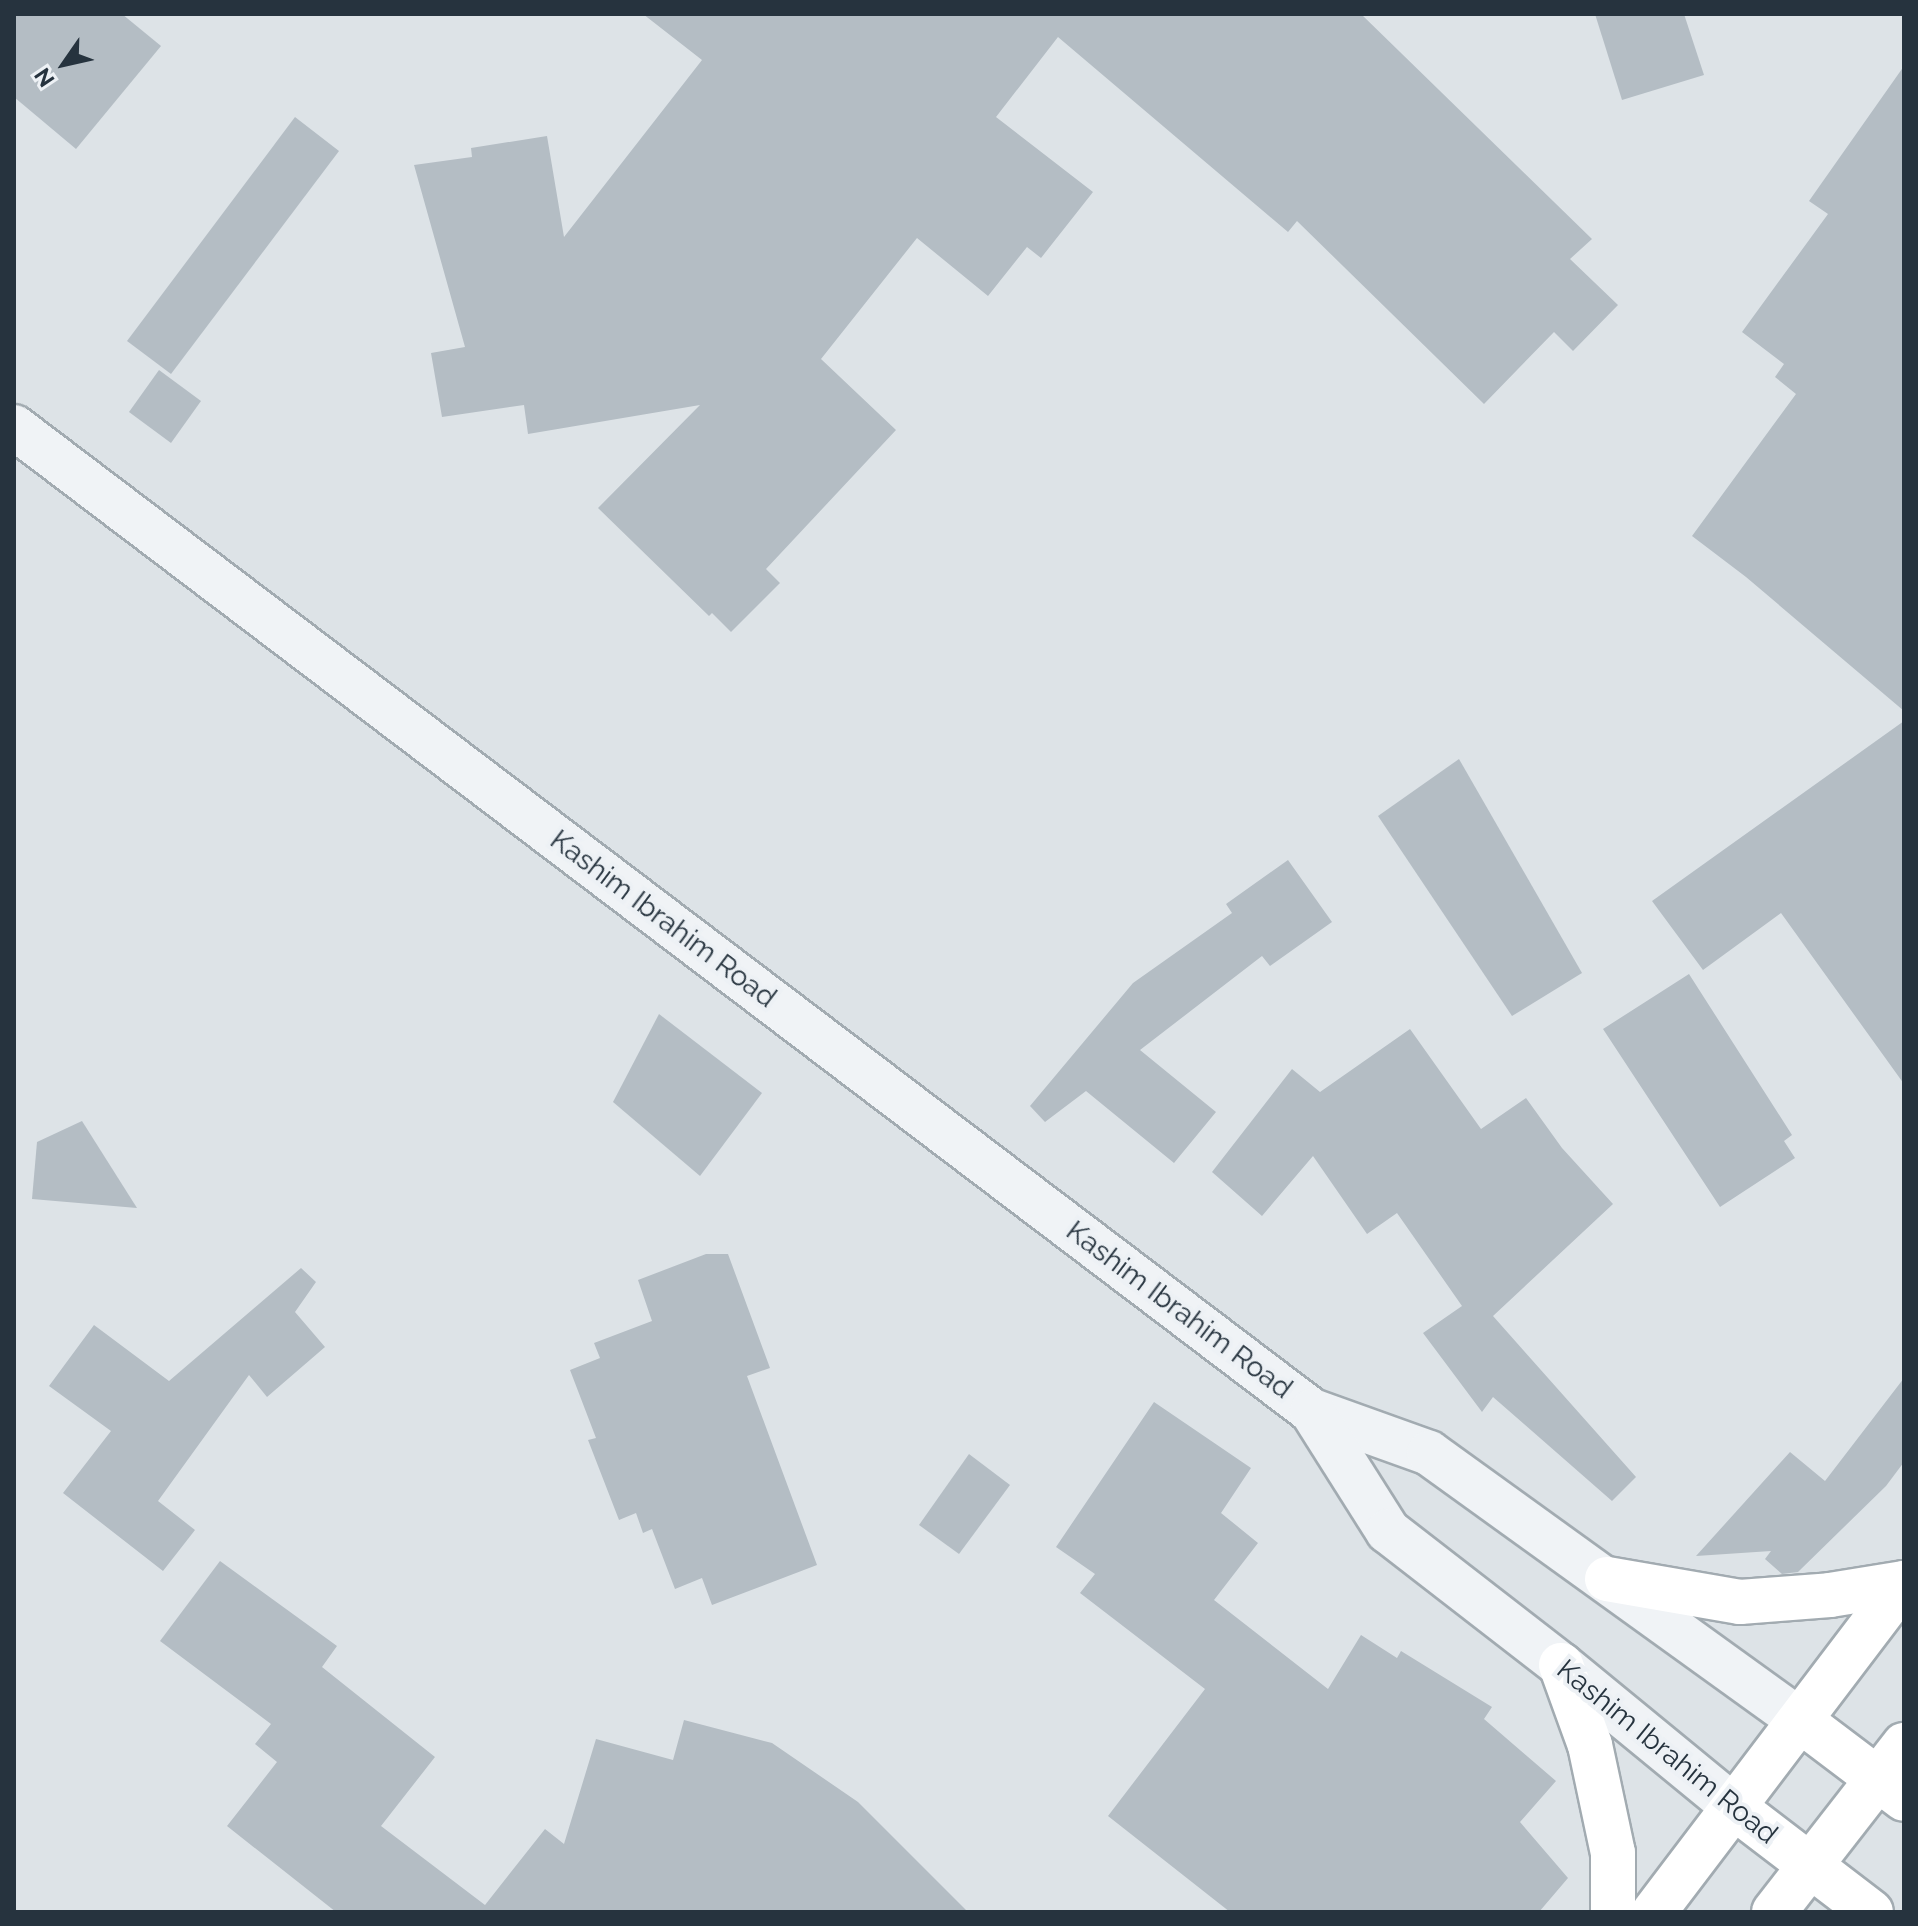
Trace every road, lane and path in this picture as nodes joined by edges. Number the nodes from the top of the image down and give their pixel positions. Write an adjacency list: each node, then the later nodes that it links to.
1 (14, 427): 2 (street, Kashim Ibrahim Road)
2 (1312, 1411): 3 (street, Kashim Ibrahim Road); 5 (street, Kashim Ibrahim Road)
3 (1607, 1579): 4 (street); 6 (street, Kashim Ibrahim Road)
4 (1904, 1583): 6 (street)
5 (1561, 1665): 9 (street, Kashim Ibrahim Road); 11 (street)
6 (1801, 1721): 8 (street, Kashim Ibrahim Road); 9 (street)
7 (1904, 1745): 8 (street)
8 (1891, 1789): 10 (street)
9 (1735, 1808): 10 (street, Kashim Ibrahim Road); 12 (street)
10 (1808, 1866): 13 (street); 14 (street, Kashim Ibrahim Road)
11 (1613, 1912)
12 (1654, 1912)
13 (1774, 1912)
14 (1871, 1912)

